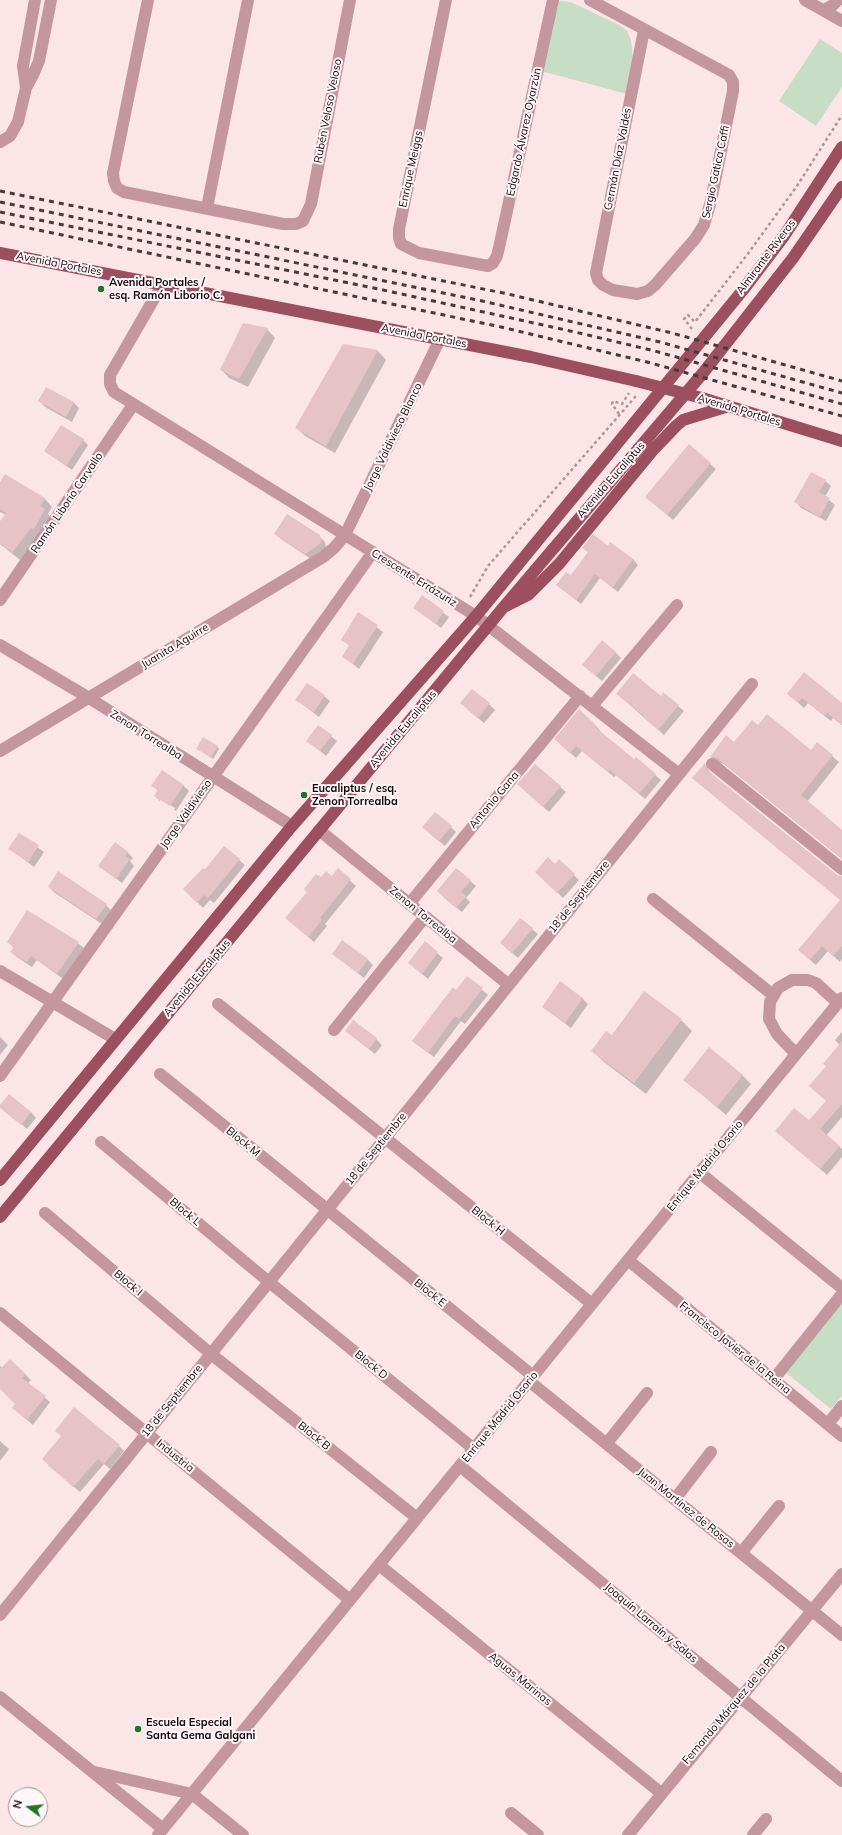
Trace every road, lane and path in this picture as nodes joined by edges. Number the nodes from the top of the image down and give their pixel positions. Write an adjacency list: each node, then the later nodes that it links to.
1 (36, 0): 14 (street)
2 (51, 0): 14 (street)
3 (148, 0): 19 (street)
4 (248, 0): 19 (street)
5 (350, 0): 19 (street, Rubén Veloso Veloso)
6 (446, 0): 21 (street, Enrique Meiggs)
7 (553, 0): 21 (street, Edgardo Álvarez Oyarzún)
8 (591, 0): 13 (street)
9 (805, 0): 11 (street)
10 (838, 0): 11 (street)
11 (824, 10): 12 (street)
12 (842, 21)
13 (644, 30): 23 (street, Germán Díaz Valdés); 23 (street, Sergio Gatica Caffi)
14 (26, 88): 16 (street)
15 (842, 115): 24 (path)
16 (0, 142)
17 (842, 147): 26 (main road, Almirante Riveros)
18 (842, 187): 27 (main road, Almirante Riveros)
19 (206, 208)
20 (0, 253): 22 (main road, Avenida Portales)
21 (493, 263)
22 (162, 284): 25 (main road, Avenida Portales); 30 (street, Crescente Errázuriz)
23 (603, 286)
24 (690, 333)
25 (440, 339): 28 (main road, Avenida Portales); 34 (street, Jorge Valdivieso Blanco)
26 (683, 362): 40 (main road, Avenida Eucaliptus)
27 (703, 373): 39 (main road, Avenida Eucaliptus)
28 (636, 381): 31 (main road, Avenida Portales, bridge); 32 (path)
29 (630, 403): 32 (path)
30 (133, 405): 34 (street, Crescente Errázuriz); 36 (street, Ramón Liborio Carvallo)
31 (729, 406): 33 (main road, Avenida Portales); 39 (main road)
32 (620, 414): 38 (path)
33 (842, 441)
34 (345, 535): 35 (street, Crescente Errázuriz); 45 (street, Juanita Aguirre)
35 (372, 552): 38 (street, Crescente Errázuriz); 50 (street, Jorge Valdivieso)
36 (0, 600)
37 (677, 605): 46 (street)
38 (463, 608): 40 (street, Crescente Errázuriz)
39 (502, 608): 41 (main road, Avenida Eucaliptus)
40 (476, 616): 41 (street, Crescente Errázuriz); 51 (main road, Avenida Eucaliptus)
41 (489, 625): 44 (street, Crescente Errázuriz); 52 (main road, Avenida Eucaliptus)
42 (0, 645): 45 (street, Zenon Torrealba)
43 (752, 684): 49 (street, 18 de Septiembre)
44 (580, 696): 46 (street, Crescente Errázuriz); 55 (street, Antonio Gana)
45 (89, 698): 47 (street, Juanita Aguirre); 50 (street, Zenon Torrealba)
46 (592, 706): 49 (street, Crescente Errázuriz)
47 (0, 751)
48 (712, 764): 53 (street)
49 (679, 774): 58 (street, 18 de Septiembre)
50 (213, 776): 51 (street, Zenon Torrealba); 61 (street, Jorge Valdivieso)
51 (292, 826): 64 (main road, Avenida Eucaliptus)
52 (319, 830): 55 (street, Zenon Torrealba); 74 (main road, Avenida Eucaliptus)
53 (842, 869)
54 (653, 899): 59 (street)
55 (409, 904): 56 (street, Zenon Torrealba)
56 (425, 917): 58 (street, Zenon Torrealba); 63 (street)
57 (0, 971): 61 (street)
58 (509, 985): 68 (street, 18 de Septiembre)
59 (773, 995): 60 (street); 65 (street)
60 (840, 1001): 65 (street, Enrique Madrid Osorio)
61 (52, 1003): 64 (street); 67 (street, Jorge Valdivieso)
62 (218, 1004): 68 (street, Block H)
63 (334, 1030)
64 (115, 1039): 71 (main road, Avenida Eucaliptus)
65 (796, 1054): 70 (street, Enrique Madrid Osorio)
66 (160, 1074): 72 (street, Block M)
67 (0, 1076)
68 (385, 1138): 72 (street, 18 de Septiembre); 79 (street, Block H)
69 (101, 1142): 76 (street, Block L)
70 (700, 1173): 75 (street, Enrique Madrid Osorio); 77 (street)
71 (0, 1180)
72 (327, 1210): 76 (street, 18 de Septiembre); 82 (street, Block E)
73 (45, 1213): 81 (street, Block I)
74 (0, 1217)
75 (628, 1260): 79 (street, Enrique Madrid Osorio); 83 (street, Francisco Javier de la Reina)
76 (269, 1282): 81 (street, 18 de Septiembre); 90 (street, Block D)
77 (842, 1288)
78 (842, 1294): 83 (street)
79 (592, 1304): 82 (street, Enrique Madrid Osorio)
80 (0, 1313): 87 (street, Industria)
81 (211, 1354): 87 (street, 18 de Septiembre); 95 (street, Block B)
82 (531, 1378): 89 (street, Juan Martínez de Rosas); 90 (street, Enrique Madrid Osorio)
83 (773, 1380): 86 (street, Francisco Javier de la Reina)
84 (647, 1393): 89 (street)
85 (842, 1406): 86 (street)
86 (828, 1424): 88 (street, Francisco Javier de la Reina)
87 (147, 1433): 99 (street, Industria); 101 (street, 18 de Septiembre)
88 (842, 1436)
89 (607, 1444): 93 (street, Juan Martínez de Rosas)
90 (474, 1449): 92 (street, Enrique Madrid Osorio)
91 (712, 1452): 93 (street)
92 (460, 1466): 95 (street, Enrique Madrid Osorio); 104 (street, Joaquín Larraín y Salas)
93 (675, 1499): 96 (street, Juan Martínez de Rosas)
94 (779, 1506): 96 (street)
95 (417, 1518): 97 (street, Enrique Madrid Osorio)
96 (741, 1552): 100 (street, Juan Martínez de Rosas)
97 (379, 1565): 99 (street, Enrique Madrid Osorio); 107 (street, Aguas Marinas)
98 (842, 1574): 100 (street, Fernando Márquez de la Plata)
99 (350, 1600): 108 (street, Enrique Madrid Osorio)
100 (812, 1610): 102 (street, Juan Martínez de Rosas); 104 (street, Fernando Márquez de la Plata)
101 (0, 1615)
102 (842, 1636)
103 (0, 1697): 105 (street)
104 (740, 1697): 106 (street, Joaquín Larraín y Salas); 107 (street, Fernando Márquez de la Plata)
105 (92, 1772): 108 (street); 111 (street)
106 (842, 1781)
107 (661, 1793): 114 (street, Fernando Márquez de la Plata)
108 (192, 1794): 111 (street, Enrique Madrid Osorio); 112 (street)
109 (511, 1813): 113 (street)
110 (766, 1818): 115 (street)
111 (161, 1832)
112 (243, 1835)
113 (538, 1835)
114 (628, 1835)
115 (753, 1835)

